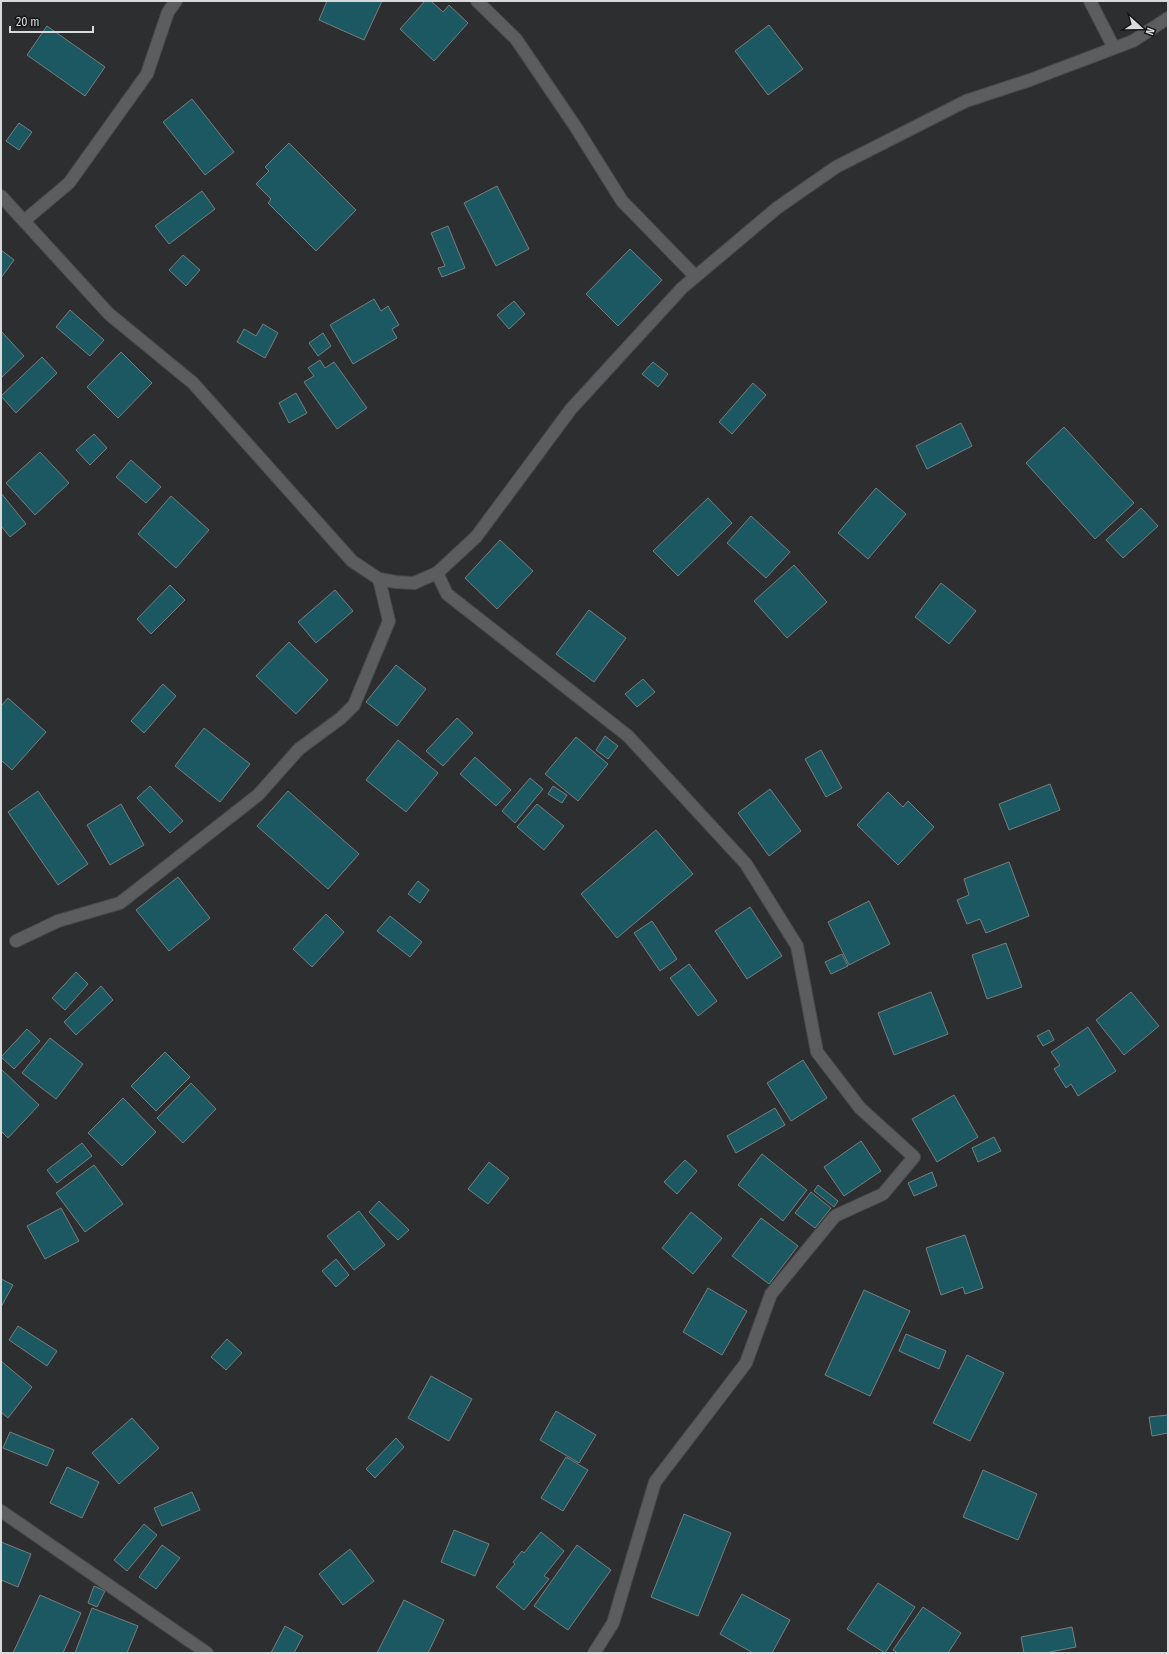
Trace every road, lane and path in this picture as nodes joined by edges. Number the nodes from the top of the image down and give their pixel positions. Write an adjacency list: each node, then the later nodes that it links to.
1 (176, 1): 7 (street)
2 (478, 1): 8 (street)
3 (1090, 1): 5 (street)
4 (1168, 18): 5 (street)
5 (1114, 48): 8 (street)
6 (1, 196): 7 (street)
7 (25, 220): 10 (street)
8 (695, 276): 9 (street)
9 (437, 573): 10 (street); 14 (street)
10 (379, 579): 11 (street)
11 (16, 941)
12 (1, 1511): 13 (street)
13 (207, 1653)
14 (594, 1653)

